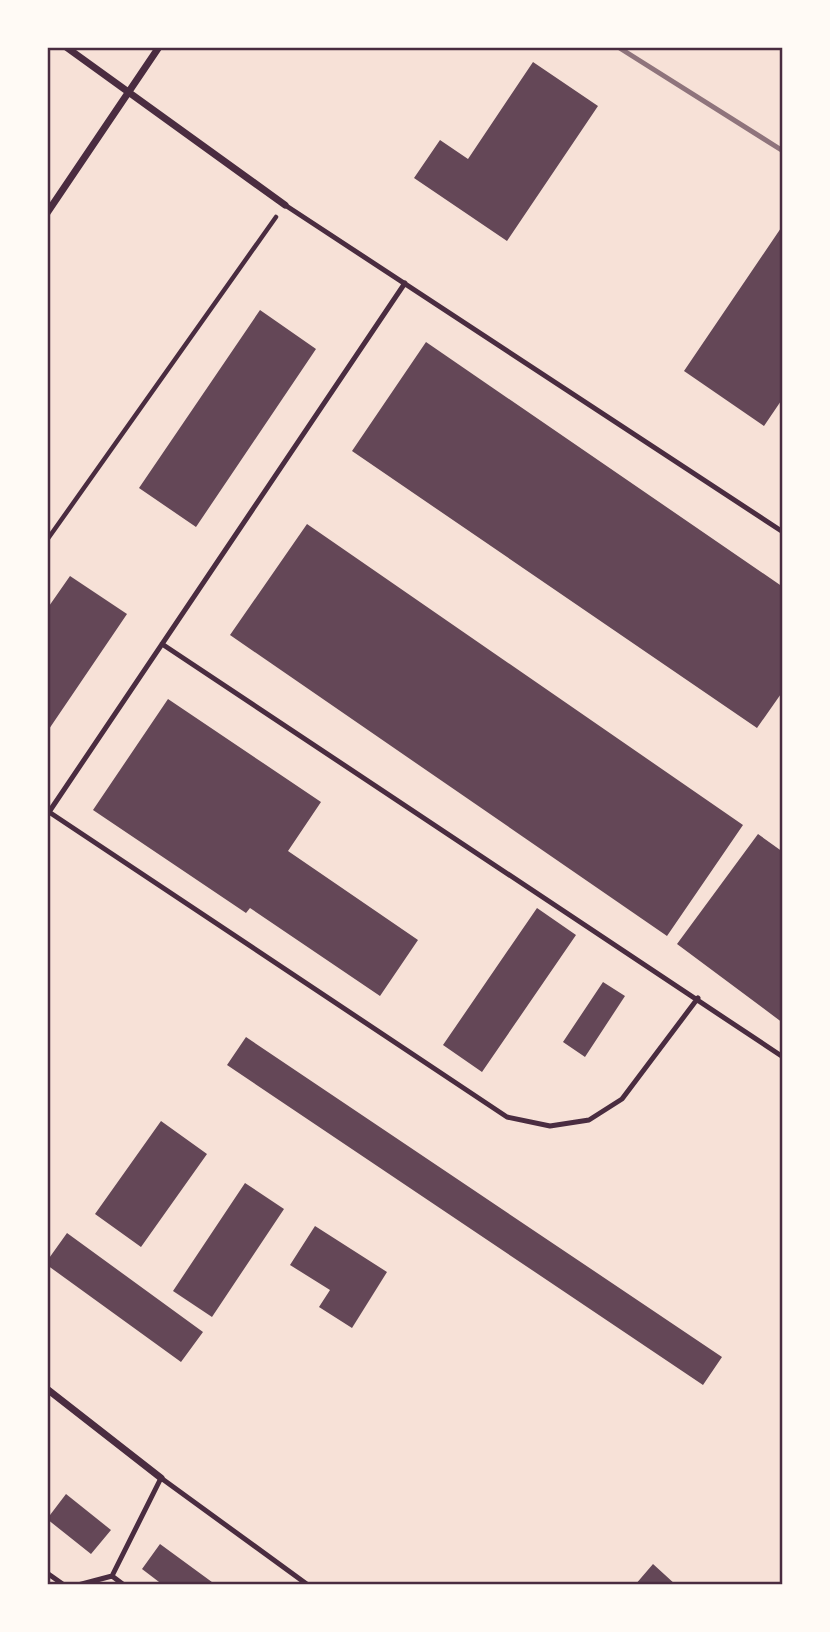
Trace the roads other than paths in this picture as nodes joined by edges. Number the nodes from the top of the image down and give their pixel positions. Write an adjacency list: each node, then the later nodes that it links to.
1 (66, 47): 3 (street)
2 (159, 47): 3 (street)
3 (130, 93): 4 (street); 5 (street)
4 (285, 205): 6 (lane)
5 (47, 213)
6 (405, 284): 7 (lane); 8 (lane)
7 (783, 532)
8 (162, 644): 9 (lane); 9 (lane)
9 (698, 998): 10 (lane)
10 (783, 1057)
11 (47, 1389): 12 (street)
12 (161, 1478): 14 (lane); 18 (lane)
13 (47, 1573): 15 (lane)
14 (112, 1576): 16 (lane); 17 (lane)
15 (64, 1585)
16 (78, 1585)
17 (124, 1585)
18 (308, 1585)

